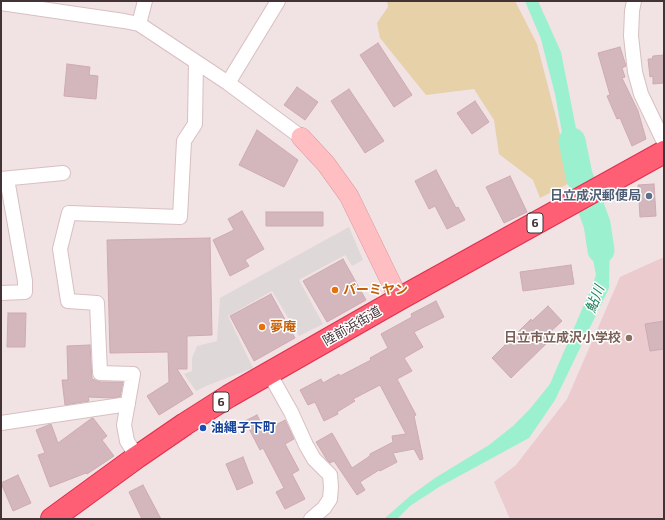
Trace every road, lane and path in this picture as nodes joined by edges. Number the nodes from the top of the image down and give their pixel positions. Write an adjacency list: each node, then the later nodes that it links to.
1 (145, 1): 5 (street)
2 (278, 1): 7 (street)
3 (634, 1): 9 (street)
4 (1, 3): 5 (street)
5 (139, 24): 6 (street)
6 (196, 62): 7 (street); 16 (street)
7 (228, 83): 8 (street)
8 (301, 137): 14 (street)
9 (664, 142)
10 (664, 152): 14 (highway, 陸前浜街道 / 6)
11 (63, 173): 12 (street)
12 (4, 179): 13 (street)
13 (1, 293)
14 (399, 300): 15 (highway, 陸前浜街道 / 6)
15 (269, 373): 18 (highway, 陸前浜街道 / 6); 20 (street)
16 (128, 404): 17 (street); 18 (street)
17 (1, 423)
18 (137, 457): 19 (highway, 陸前浜街道 / 6)
19 (52, 519)
20 (311, 519)

